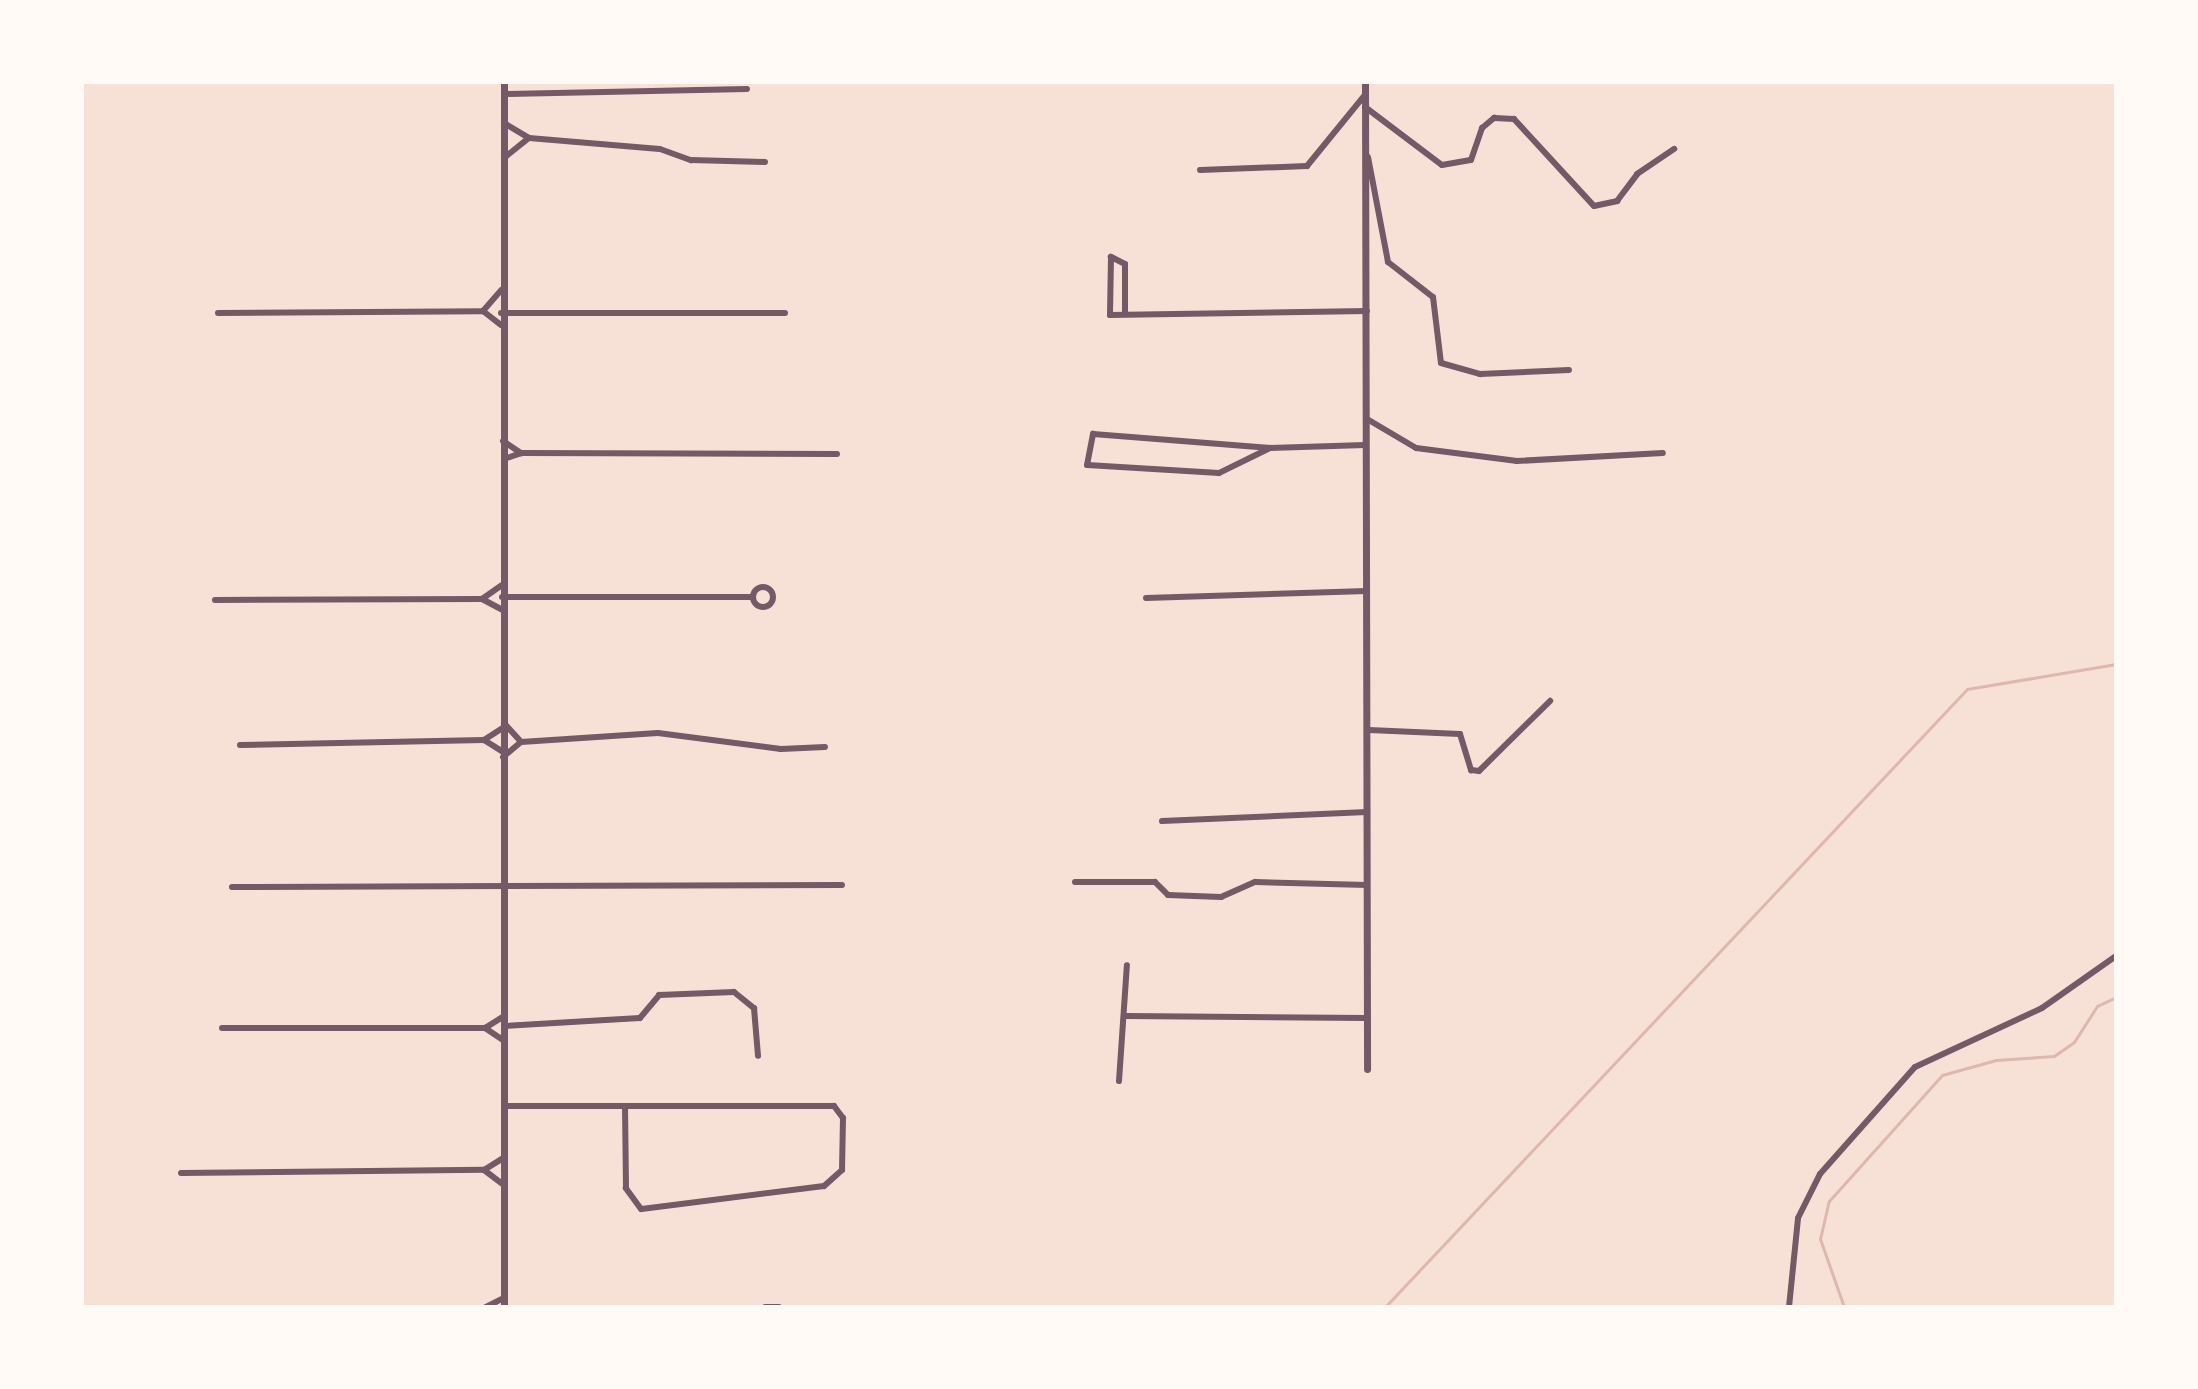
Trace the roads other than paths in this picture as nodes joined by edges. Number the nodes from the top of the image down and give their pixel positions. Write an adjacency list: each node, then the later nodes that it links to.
1 (504, 82): 4 (street)
2 (1365, 82): 5 (street)
3 (747, 89): 4 (street)
4 (504, 94): 7 (street)
5 (1365, 95): 6 (street); 13 (street)
6 (1365, 107): 9 (street); 10 (street)
7 (504, 123): 8 (street); 11 (street)
8 (529, 138): 11 (street); 12 (street)
9 (1674, 149)
10 (1368, 157): 18 (street); 24 (street)
11 (504, 159): 14 (street)
12 (765, 162)
13 (1200, 170)
14 (501, 290): 17 (street); 20 (street)
15 (1125, 299): 16 (street); 16 (street); 22 (street)
16 (1107, 300): 22 (street)
17 (483, 311): 19 (street); 23 (street)
18 (1367, 311): 22 (street); 25 (street)
19 (218, 313)
20 (501, 313): 21 (street); 23 (street)
21 (785, 313)
22 (1125, 314)
23 (501, 325): 26 (street)
24 (1569, 370)
25 (1367, 419): 27 (street); 30 (street)
26 (503, 441): 29 (street); 32 (street)
27 (1365, 445): 28 (street); 34 (street)
28 (1270, 448): 28 (street)
29 (521, 453): 31 (street); 32 (street)
30 (1663, 453)
31 (837, 454)
32 (504, 459): 33 (street)
33 (502, 585): 35 (street); 38 (street)
34 (1367, 591): 37 (street); 43 (street)
35 (502, 597): 36 (street); 40 (street)
36 (753, 597)
37 (1146, 598)
38 (482, 599): 39 (street); 40 (street)
39 (215, 600)
40 (503, 610): 42 (street)
41 (1550, 701): 43 (street)
42 (504, 725): 44 (street); 45 (street); 48 (street)
43 (1369, 730): 49 (street)
44 (484, 740): 46 (street); 48 (street)
45 (521, 742): 47 (street); 48 (street)
46 (240, 745)
47 (825, 747)
48 (503, 755): 52 (street)
49 (1367, 812): 50 (street); 54 (street)
50 (1162, 821)
51 (1075, 882): 54 (street)
52 (504, 884): 53 (street); 55 (street); 58 (street)
53 (842, 885)
54 (1367, 885): 60 (street)
55 (232, 887)
56 (2116, 956): 78 (street)
57 (1127, 965): 59 (street)
58 (504, 1016): 61 (street); 63 (street)
59 (1126, 1016): 60 (street); 67 (street)
60 (1366, 1018): 66 (street)
61 (504, 1026): 64 (street); 65 (street)
62 (222, 1028): 63 (street)
63 (485, 1028): 64 (street)
64 (504, 1041): 68 (street)
65 (758, 1056)
66 (1367, 1069)
67 (1119, 1081)
68 (504, 1106): 69 (street); 70 (street)
69 (625, 1106): 69 (street)
70 (503, 1158): 71 (street); 73 (street)
71 (484, 1170): 72 (street); 73 (street)
72 (181, 1173)
73 (504, 1185): 74 (street)
74 (505, 1304): 75 (street)
75 (488, 1307)
76 (765, 1307): 77 (street)
77 (779, 1307)
78 (1789, 1307)

